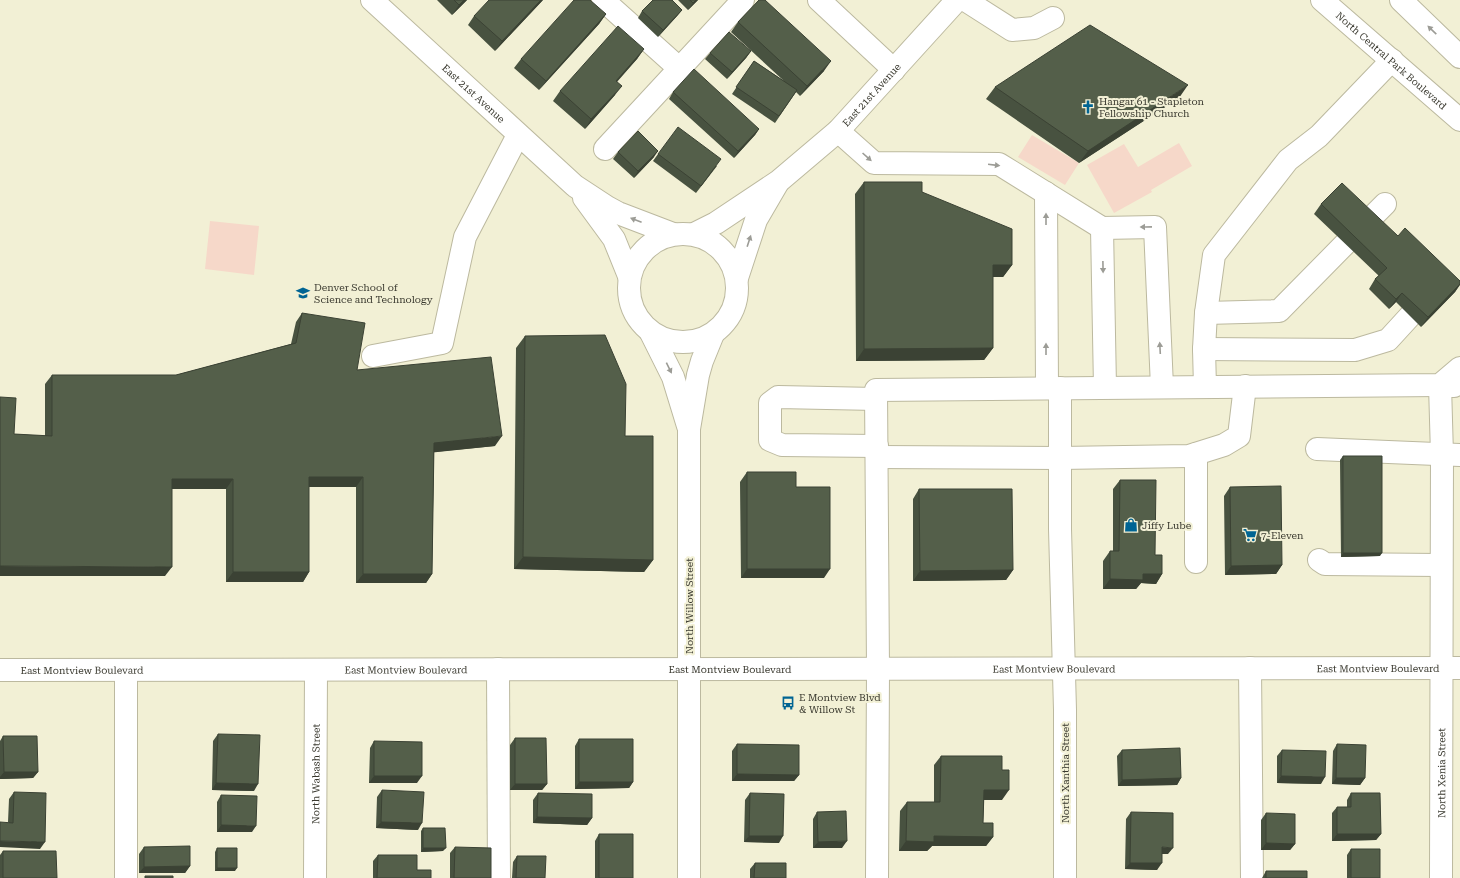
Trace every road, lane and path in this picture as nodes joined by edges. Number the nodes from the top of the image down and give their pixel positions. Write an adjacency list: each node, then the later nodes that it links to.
1 (372, 0): 16 (street, East 21st Avenue)
2 (603, 0): 12 (street)
3 (743, 0): 12 (street)
4 (819, 0): 13 (street)
5 (957, 0): 13 (street, East 21st Avenue)
6 (965, 0): 9 (street)
7 (1322, 0): 11 (street, North Central Park Boulevard)
8 (1401, 0): 10 (street, one-way to 8)
9 (1053, 18)
10 (1460, 57)
11 (1392, 60): 14 (street, North Central Park Boulevard); 29 (street)
12 (680, 69): 17 (street)
13 (894, 70): 15 (street, East 21st Avenue)
14 (1460, 120)
15 (838, 131): 18 (street, East 21st Avenue); 20 (street, one-way to 20)
16 (518, 135): 19 (street, East 21st Avenue); 34 (street)
17 (605, 149)
18 (779, 181): 25 (street, East 21st Avenue); 28 (street, East 21st Avenue, one-way to 18)
19 (575, 186): 24 (street, East 21st Avenue, one-way to 19); 27 (street, East 21st Avenue)
20 (1046, 193): 23 (street); 40 (street, North Xanthia Street, one-way to 20)
21 (1385, 204): 22 (street)
22 (1367, 222)
23 (1102, 228): 38 (street, one-way to 23); 41 (street, one-way to 41)
24 (673, 234): 25 (street); 27 (street)
25 (694, 234): 28 (street)
26 (1345, 244): 29 (street)
27 (628, 276): 31 (street)
28 (737, 278): 32 (street)
29 (1206, 313): 33 (street)
30 (1410, 316): 33 (street)
31 (651, 333): 32 (street); 43 (street, North Willow Street, one-way to 43)
32 (713, 334): 43 (street, North Willow Street)
33 (1204, 349): 39 (street)
34 (373, 356)
35 (1460, 368): 37 (street)
36 (1245, 386): 37 (street); 39 (street); 46 (street)
37 (1450, 386): 47 (street, North Xenia Street)
38 (1162, 387): 39 (street); 41 (street)
39 (1205, 387)
40 (1053, 388): 41 (street); 42 (street); 48 (street, North Xanthia Street)
41 (1105, 388)
42 (876, 399): 45 (street); 45 (street)
43 (689, 429): 57 (street, North Willow Street)
44 (1317, 449): 47 (street)
45 (877, 451): 48 (street); 52 (street)
46 (1196, 454): 48 (street); 50 (street)
47 (1451, 455): 51 (street, North Xenia Street)
48 (1060, 458): 53 (street, North Xanthia Street)
49 (1319, 560): 51 (street)
50 (1196, 562)
51 (1440, 565): 55 (street, North Xenia Street)
52 (878, 668): 53 (street, East Montview Boulevard); 57 (street, East Montview Boulevard); 65 (street)
53 (1065, 668): 54 (street, East Montview Boulevard); 66 (street, North Xanthia Street)
54 (1250, 668): 55 (street, East Montview Boulevard); 67 (street)
55 (1450, 668): 68 (street, North Xenia Street)
56 (498, 669): 57 (street, East Montview Boulevard); 60 (street, East Montview Boulevard); 63 (street)
57 (689, 669): 64 (street, North Willow Street)
58 (0, 670): 59 (street, East Montview Boulevard)
59 (126, 670): 60 (street, East Montview Boulevard); 61 (street)
60 (316, 670): 62 (street, North Wabash Street)
61 (126, 878)
62 (315, 878)
63 (499, 878)
64 (689, 878)
65 (877, 878)
66 (1065, 878)
67 (1252, 878)
68 (1441, 878)

